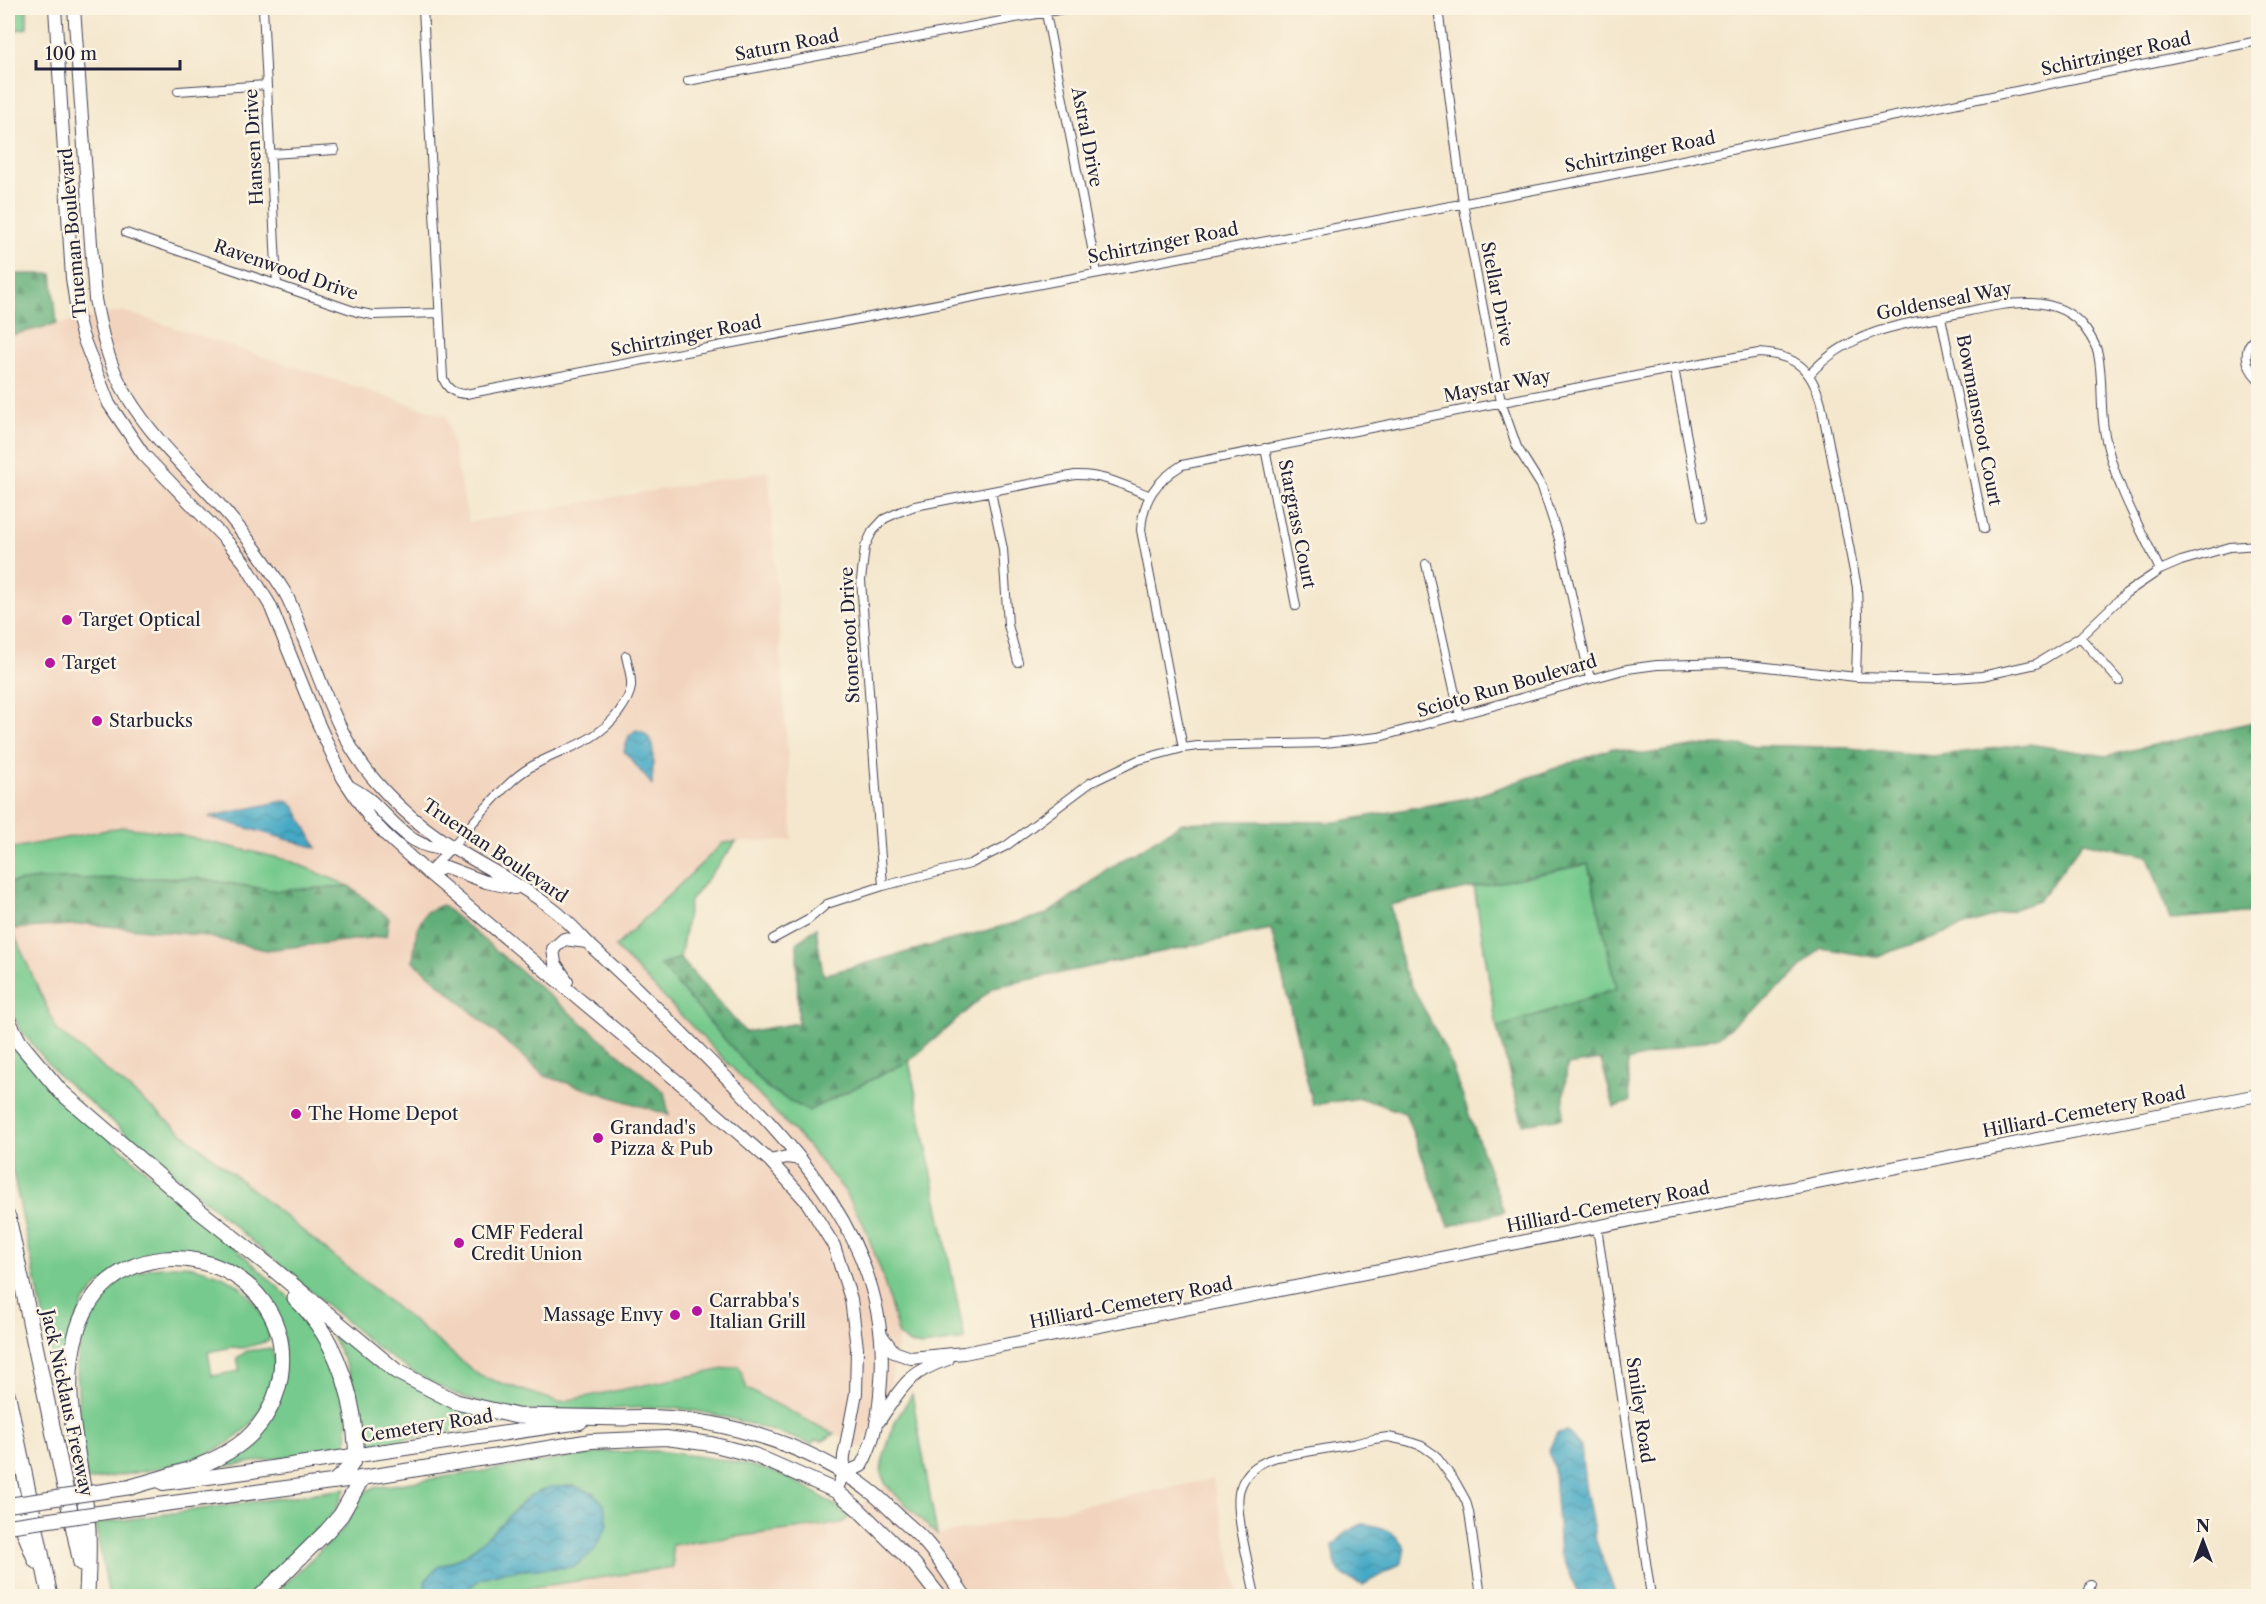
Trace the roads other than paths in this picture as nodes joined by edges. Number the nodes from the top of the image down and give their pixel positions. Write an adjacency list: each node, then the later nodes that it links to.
1 (56, 8): 42 (main road, Trueman Boulevard)
2 (74, 8): 43 (main road, Trueman Boulevard)
3 (263, 8): 10 (street, Hansen Drive)
4 (423, 8): 18 (street, Schirtzinger Road)
5 (1068, 8): 7 (street, Saturn Road)
6 (1438, 8): 14 (street, Stellar Drive)
7 (1045, 10): 9 (street, Saturn Road); 16 (street, Astral Drive)
8 (2259, 41): 14 (street, Schirtzinger Road)
9 (688, 81)
10 (267, 86): 11 (street); 13 (street, Hansen Drive)
11 (178, 91)
12 (335, 150): 13 (street)
13 (271, 154): 17 (street, Hansen Drive)
14 (1463, 203): 16 (street, Schirtzinger Road); 24 (street, Stellar Drive)
15 (126, 233): 17 (street, Ravenwood Drive)
16 (1097, 273): 18 (street, Schirtzinger Road)
17 (277, 285): 18 (street, Ravenwood Drive)
18 (439, 313)
19 (1941, 317): 22 (street, Goldenseal Way); 29 (street, Bowmansroot Court); 32 (street, Goldenseal Way)
20 (2259, 336): 23 (street)
21 (1674, 368): 22 (street, Maystar Way); 24 (street, Maystar Way); 28 (street)
22 (1810, 374): 37 (street)
23 (2258, 379)
24 (1501, 402): 25 (street, Maystar Way); 38 (street, Stellar Drive)
25 (1265, 448): 27 (street, Maystar Way); 33 (street, Stargrass Court)
26 (991, 492): 27 (street, Stoneroot Drive); 36 (street); 45 (street, Stoneroot Drive)
27 (1148, 495): 41 (street, Maystar Way)
28 (1702, 518)
29 (1984, 529)
30 (2259, 545): 32 (street, Scioto Run Boulevard)
31 (1426, 564): 40 (street)
32 (2160, 570): 34 (street, Scioto Run Boulevard)
33 (1296, 606)
34 (2080, 638): 37 (street, Scioto Run Boulevard); 39 (street)
35 (626, 656): 43 (street)
36 (1018, 662)
37 (1856, 677): 38 (street, Scioto Run Boulevard)
38 (1590, 679): 40 (street, Scioto Run Boulevard)
39 (2119, 681)
40 (1460, 716): 41 (street, Scioto Run Boulevard)
41 (1183, 748): 45 (street, Scioto Run Boulevard)
42 (347, 784): 43 (main road); 44 (main road, Trueman Boulevard)
43 (453, 848): 44 (street); 46 (main road, Trueman Boulevard)
44 (428, 873): 46 (main road); 49 (main road, Trueman Boulevard)
45 (883, 886): 47 (street, Scioto Run Boulevard)
46 (527, 891): 48 (main road, Trueman Boulevard)
47 (774, 939)
48 (587, 942): 49 (main road); 52 (main road, Trueman Boulevard)
49 (586, 1003): 53 (main road, Trueman Boulevard)
50 (8, 1021): 54 (highway)
51 (2259, 1095): 56 (main road, Hilliard-Cemetery Road)
52 (801, 1159): 53 (main road); 57 (main road, Trueman Boulevard)
53 (770, 1161): 63 (main road, Trueman Boulevard)
54 (198, 1210): 60 (highway); 62 (highway)
55 (8, 1217): 72 (highway, Jack Nicklaus Freeway)
56 (1597, 1227): 58 (main road, Hilliard-Cemetery Road); 79 (street, Smiley Road)
57 (881, 1335): 58 (main road, Hilliard-Cemetery Road); 61 (main road, Trueman Boulevard)
58 (964, 1353): 61 (main road, Hilliard-Cemetery Road)
59 (8, 1396): 73 (highway)
60 (626, 1418): 62 (main road, Cemetery Road); 63 (main road, Cemetery Road)
61 (878, 1422): 63 (main road, Trueman Boulevard)
62 (356, 1455): 66 (highway); 67 (main road, Cemetery Road)
63 (843, 1474): 68 (main road, Trueman Boulevard); 76 (main road, Cemetery Road)
64 (8, 1476): 73 (highway)
65 (362, 1478): 66 (main road); 68 (main road); 74 (highway)
66 (335, 1481): 70 (main road, bridge)
67 (131, 1486): 69 (main road, Cemetery Road, bridge); 72 (highway)
68 (836, 1491): 75 (main road)
69 (8, 1505)
70 (8, 1526)
71 (2091, 1584): 80 (street)
72 (88, 1595)
73 (50, 1596)
74 (261, 1596)
75 (939, 1596)
76 (964, 1596)
77 (1256, 1596): 78 (street)
78 (1480, 1596)
79 (1651, 1596)
80 (2087, 1596)

